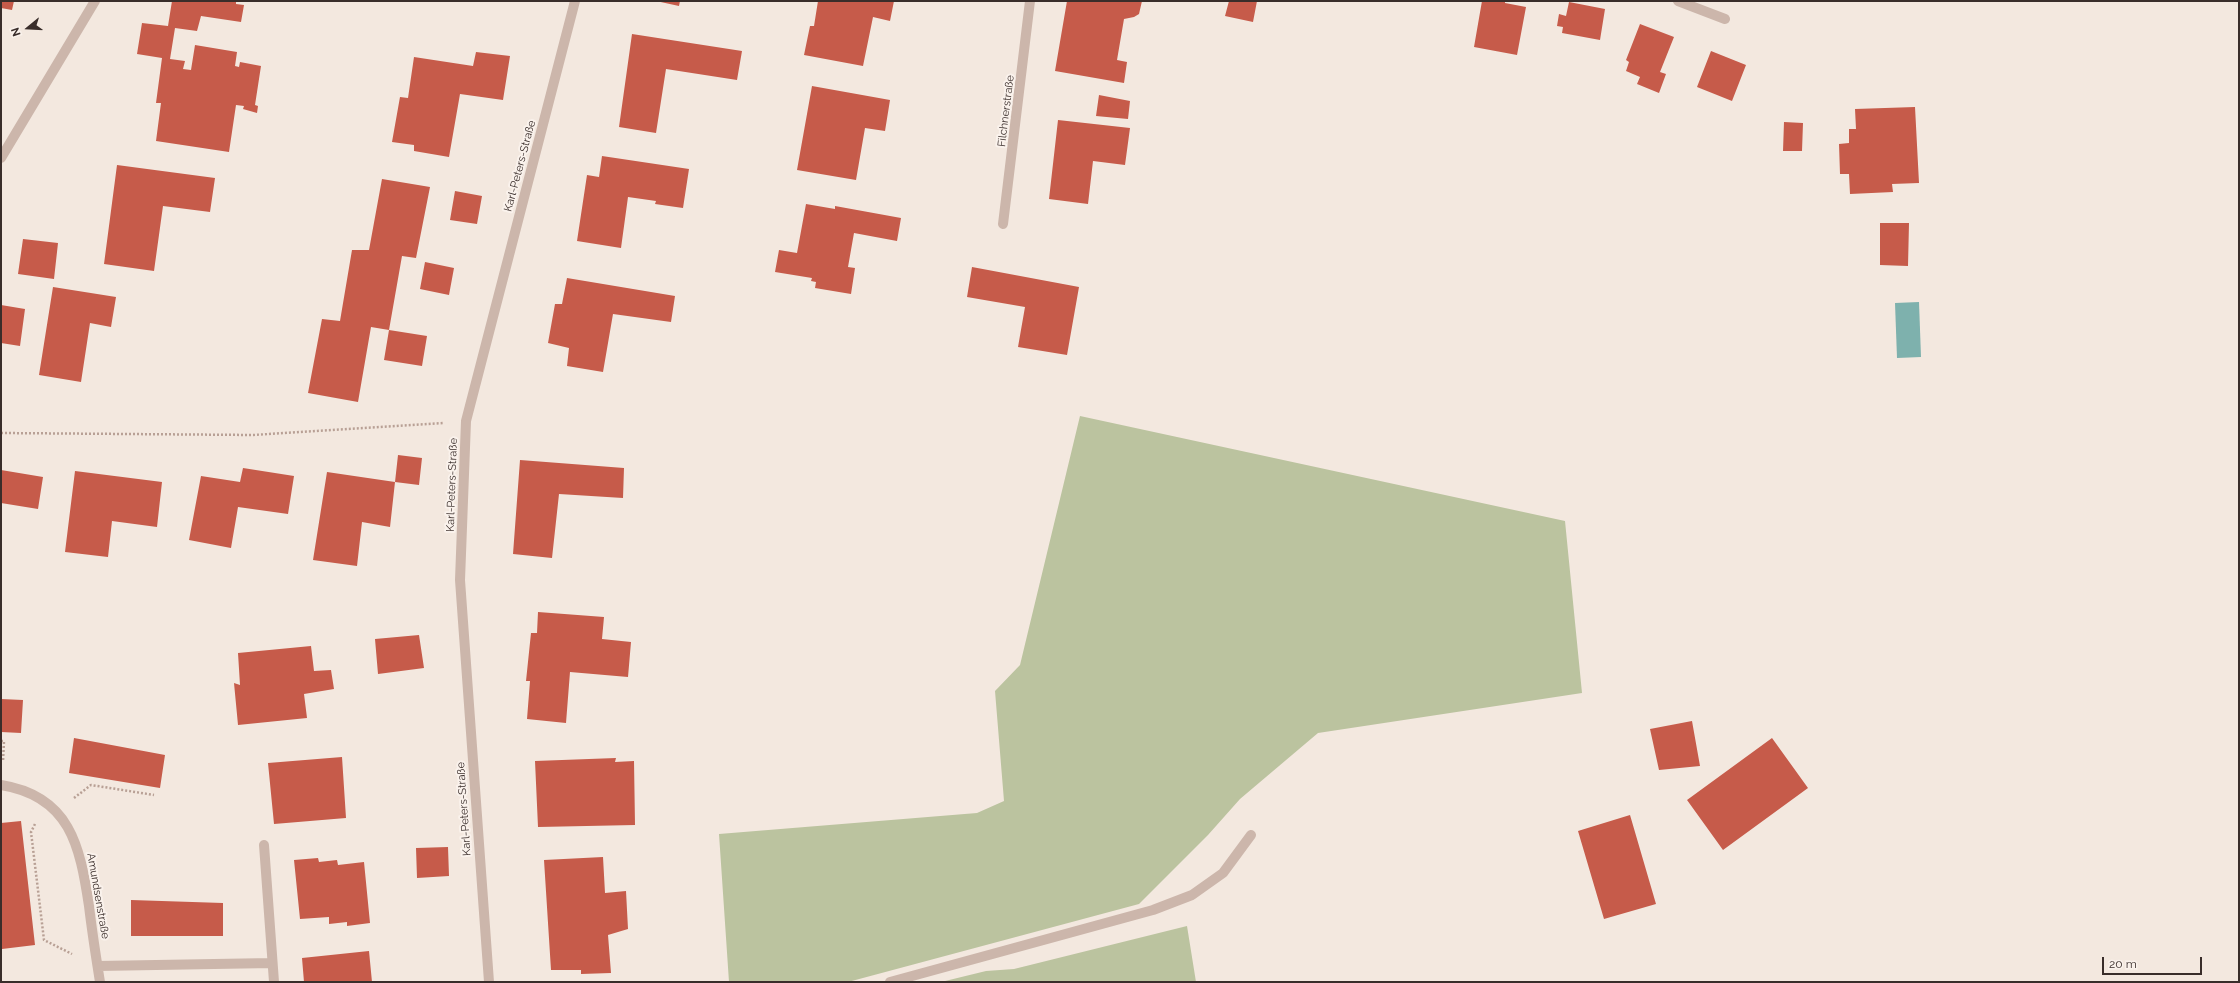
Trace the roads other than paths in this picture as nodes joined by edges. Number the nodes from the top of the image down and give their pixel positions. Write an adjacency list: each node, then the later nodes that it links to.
1 (95, 1): 6 (street)
2 (575, 1): 15 (street, Karl-Peters-Straße)
3 (1030, 1): 7 (street, Filchnerstraße)
4 (1678, 1): 5 (street)
5 (1725, 19)
6 (1, 158)
7 (1004, 224)
8 (1, 785): 12 (street, Amundsenstraße)
9 (1251, 835): 16 (street)
10 (264, 845): 11 (street)
11 (272, 963): 12 (street); 14 (street)
12 (98, 966): 13 (street, Amundsenstraße)
13 (100, 982)
14 (274, 982)
15 (488, 982)
16 (890, 982)

